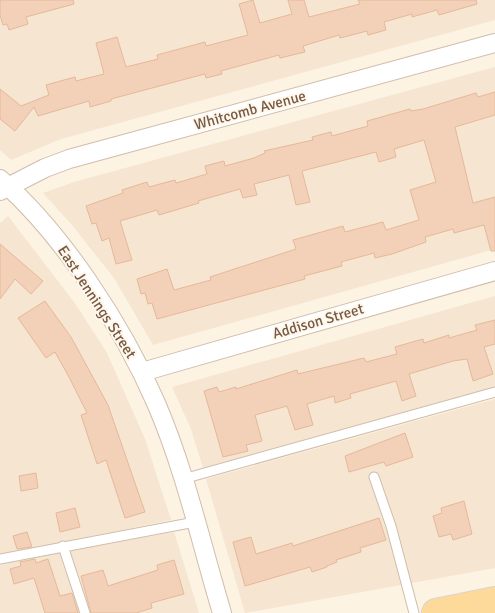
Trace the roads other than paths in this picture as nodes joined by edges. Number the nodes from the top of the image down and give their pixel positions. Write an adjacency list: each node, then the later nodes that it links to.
1 (495, 43): 2 (street, Whitcomb Avenue)
2 (3, 186): 4 (street, East Jennings Street)
3 (495, 271): 4 (street, Addison Street)
4 (142, 372): 7 (street, East Jennings Street)
5 (495, 392): 7 (lane)
6 (374, 477): 14 (lane)
7 (182, 480): 8 (street, East Jennings Street)
8 (195, 522): 9 (lane); 13 (street, East Jennings Street)
9 (62, 546): 10 (lane); 12 (lane)
10 (0, 559)
11 (495, 601): 15 (main road)
12 (85, 613)
13 (222, 613)
14 (414, 613)
15 (436, 613)

